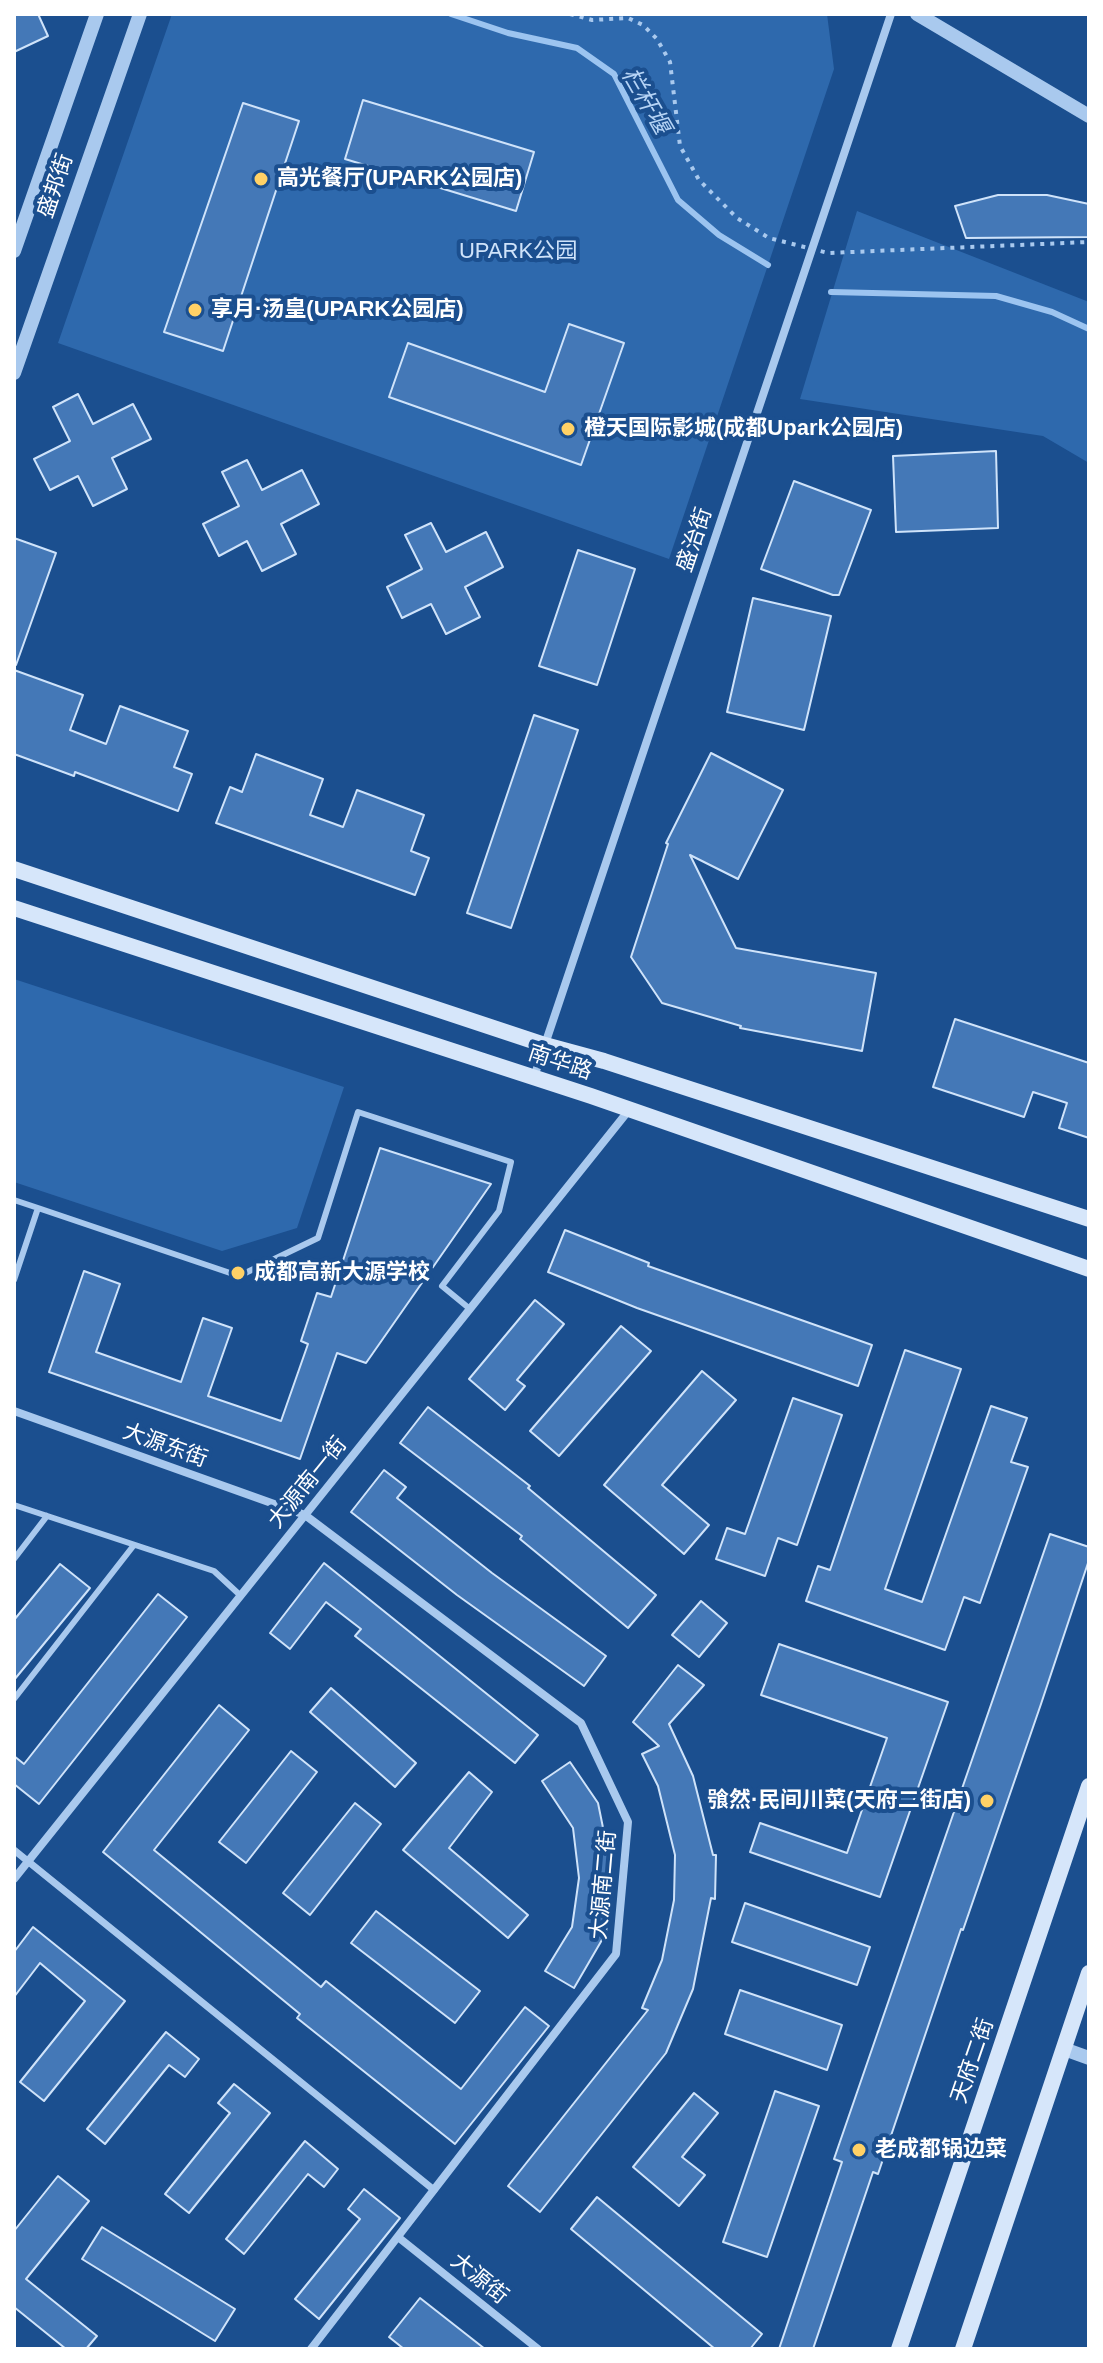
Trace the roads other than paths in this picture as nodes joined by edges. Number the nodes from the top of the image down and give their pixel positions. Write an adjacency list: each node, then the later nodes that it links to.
1 (97, 14): 6 (street, 盛邦街)
2 (140, 14): 7 (street, 盛邦街)
3 (891, 14): 10 (street, 盛治街)
4 (917, 14): 5 (street)
5 (1089, 116)
6 (14, 251)
7 (14, 373)
8 (14, 869): 10 (main road, 南华路)
9 (14, 908): 11 (main road, 南华路)
10 (545, 1045): 11 (street, 盛治街); 15 (main road, 南华路)
11 (534, 1077): 12 (main road, 南华路)
12 (629, 1109): 16 (main road, 南华路); 18 (street, 大源南一街)
13 (14, 1200): 14 (lane)
14 (38, 1208): 17 (lane); 18 (lane)
15 (1089, 1219)
16 (1089, 1269)
17 (14, 1280)
18 (470, 1309): 21 (street, 大源南一街)
19 (14, 1411): 21 (street, 大源东街)
20 (14, 1505): 22 (lane)
21 (305, 1515): 25 (street, 大源南一街); 34 (street, 大源南二街)
22 (47, 1516): 23 (lane); 24 (lane)
23 (134, 1545): 25 (lane); 26 (lane)
24 (14, 1559)
25 (241, 1596): 29 (street, 大源南一街)
26 (14, 1699)
27 (1089, 1786): 38 (main road, 天府二街)
28 (14, 1850): 29 (street)
29 (29, 1861): 30 (street, 大源南一街); 34 (street)
30 (14, 1879)
31 (1089, 1973): 32 (main road)
32 (1064, 2049): 33 (street); 39 (main road)
33 (1089, 2058)
34 (434, 2190): 35 (street, 大源南二街)
35 (398, 2237): 36 (street, 大源南二街); 37 (street, 大源街)
36 (311, 2349)
37 (538, 2349)
38 (899, 2349)
39 (963, 2349)

